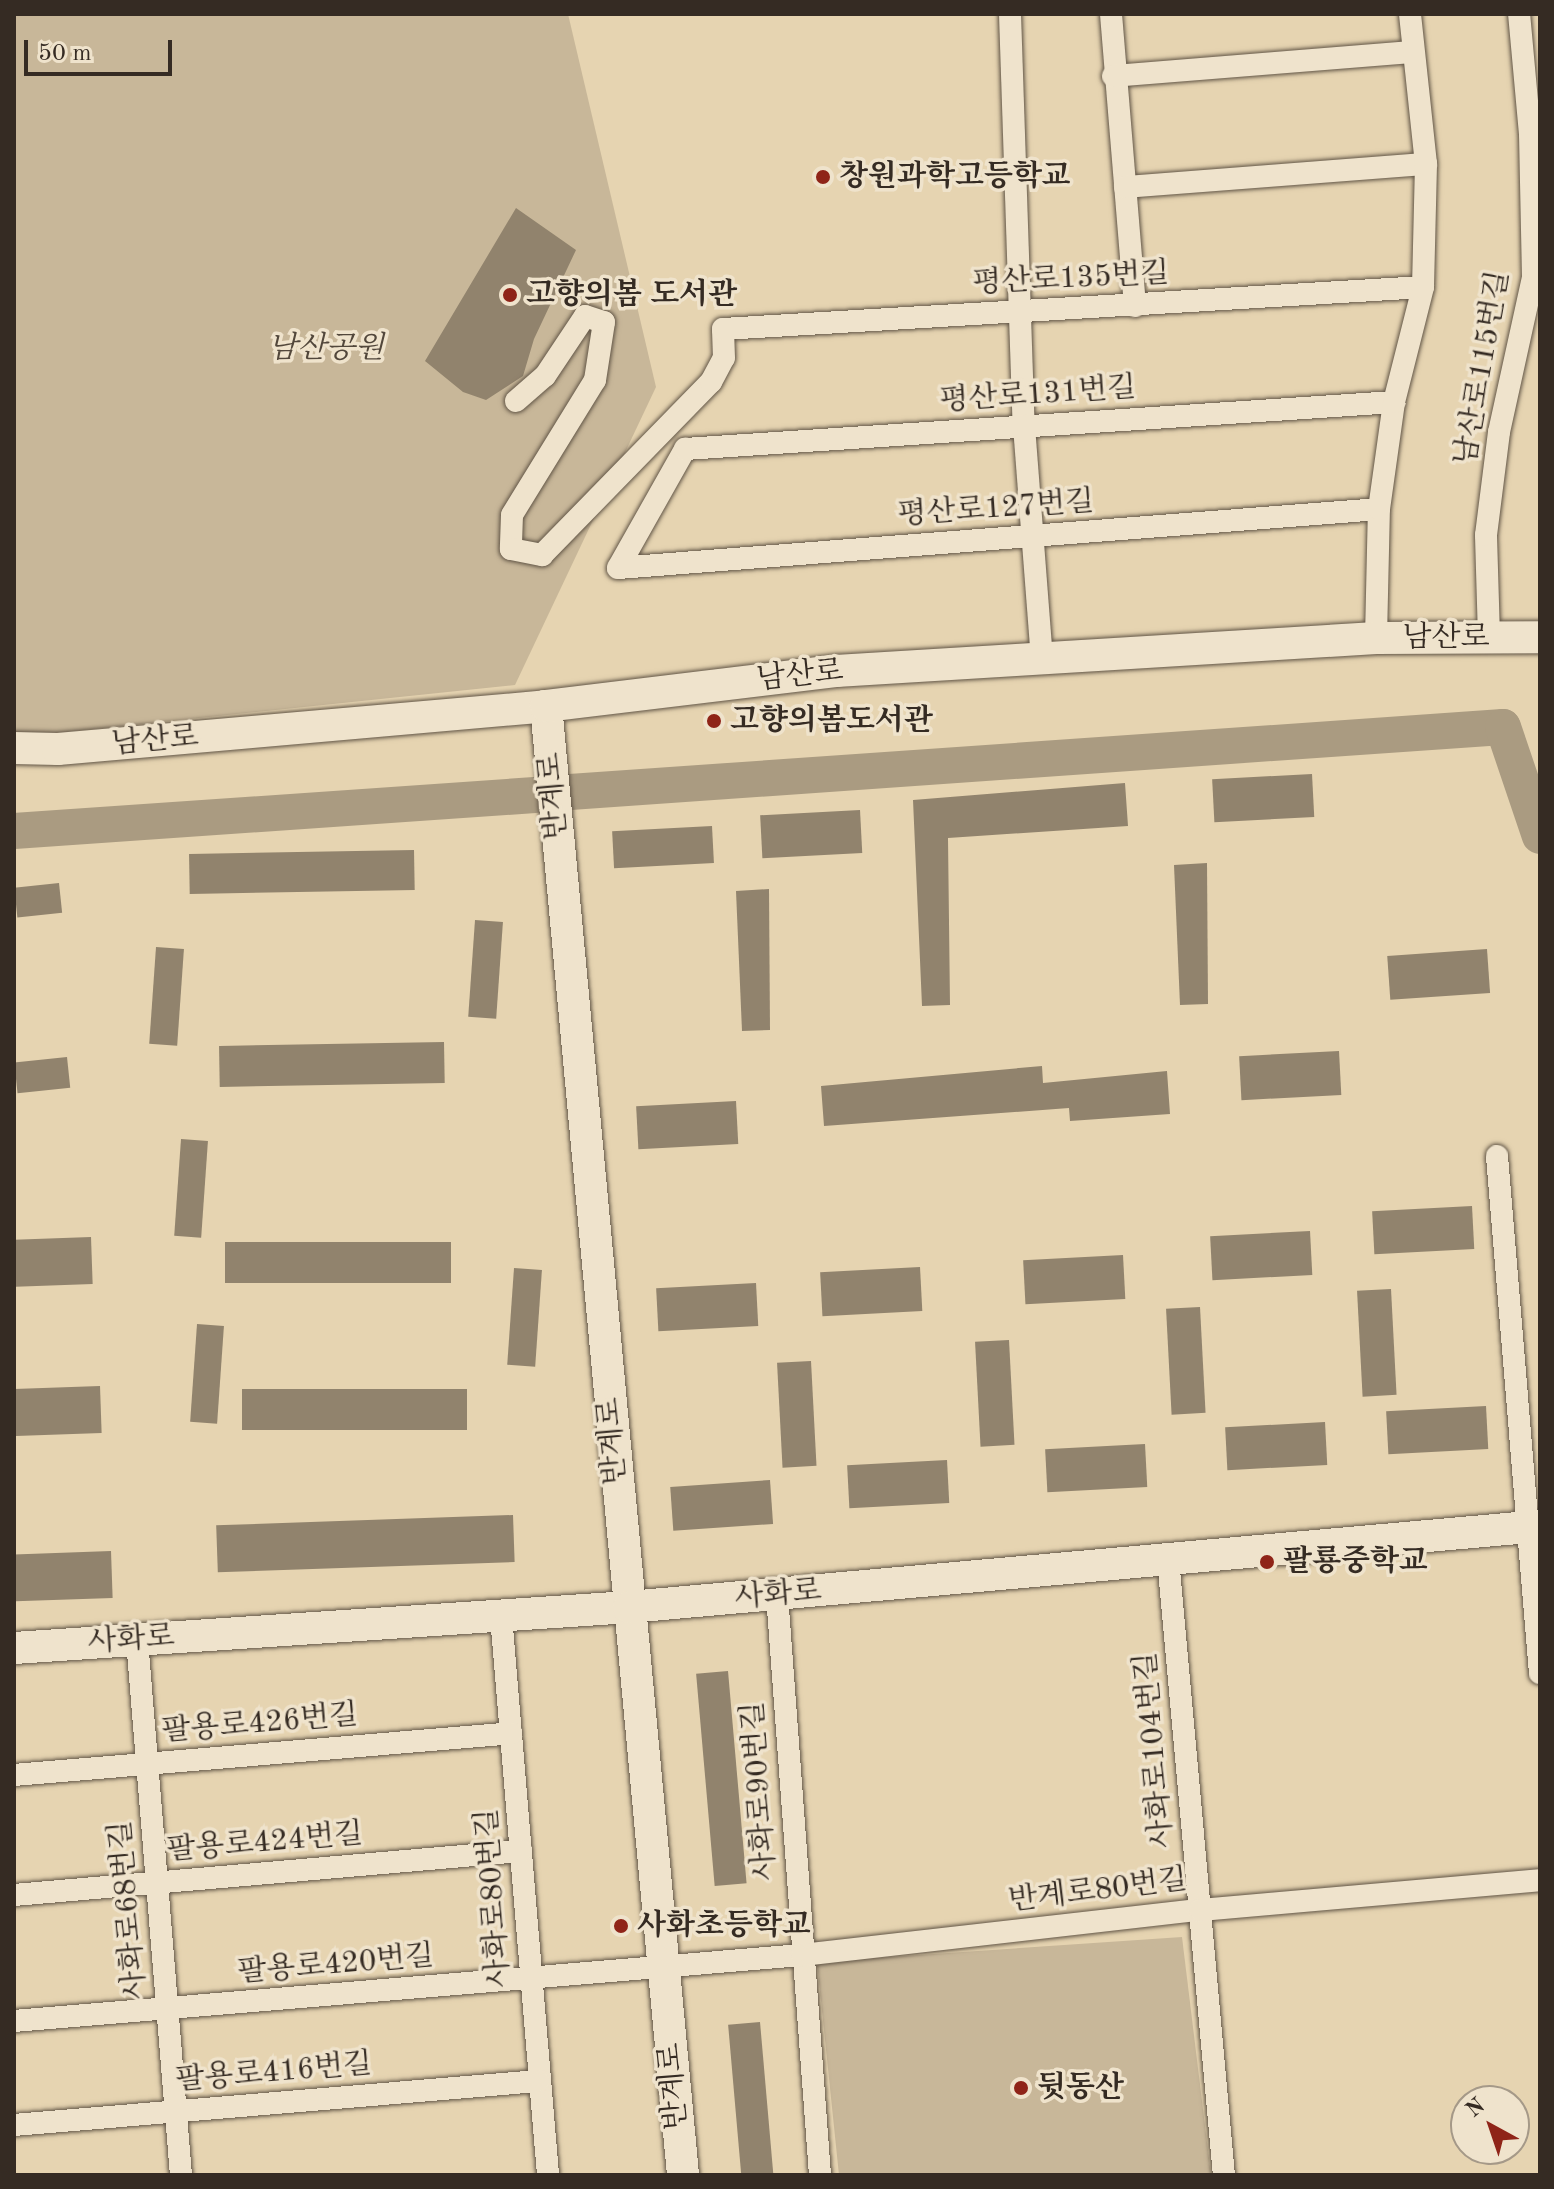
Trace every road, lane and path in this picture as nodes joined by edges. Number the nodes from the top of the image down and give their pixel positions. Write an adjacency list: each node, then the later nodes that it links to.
1 (1010, 14): 11 (street)
2 (1111, 14): 6 (street)
3 (1410, 14): 5 (street)
4 (1519, 14): 18 (street, 남산로115번길)
5 (1413, 52): 6 (street); 7 (street)
6 (1113, 76): 8 (street)
7 (1426, 164): 8 (street); 9 (street)
8 (1125, 187): 10 (street)
9 (1423, 287): 10 (street, 평산로135번길); 13 (street)
10 (1135, 306): 11 (street, 평산로135번길)
11 (1018, 311): 12 (street, 평산로135번길); 14 (street)
12 (516, 401)
13 (1394, 402): 14 (street, 평산로131번길); 15 (street)
14 (1024, 426): 16 (street); 17 (street, 평산로131번길)
15 (1379, 509): 16 (street, 평산로127번길); 20 (street)
16 (1032, 536): 17 (street, 평산로127번길); 21 (street)
17 (618, 568)
18 (1489, 637): 19 (main road, 남산로); 20 (main road, 남산로)
19 (1540, 637)
20 (1376, 638): 21 (main road, 남산로)
21 (1042, 658): 22 (main road, 남산로)
22 (546, 706): 23 (main road, 남산로); 28 (main road, 반계로)
23 (14, 748)
24 (1497, 1156): 25 (street)
25 (1534, 1526): 26 (main road, 사화로); 32 (street)
26 (1168, 1559): 27 (main road, 사화로); 40 (street, 사화로104번길)
27 (777, 1595): 28 (main road, 사화로); 41 (street, 사화로90번길)
28 (629, 1607): 29 (main road, 사화로); 42 (main road, 반계로)
29 (501, 1616): 30 (main road, 사화로); 33 (street, 사화로80번길)
30 (137, 1640): 31 (main road, 사화로); 34 (street, 사화로68번길)
31 (14, 1648)
32 (1540, 1673)
33 (511, 1733): 34 (street, 팔용로426번길); 36 (street, 사화로80번길)
34 (148, 1764): 35 (street, 팔용로426번길); 38 (street, 사화로68번길)
35 (14, 1775)
36 (521, 1851): 38 (street, 팔용로424번길); 43 (street, 사화로80번길)
37 (1540, 1880): 40 (street, 반계로80번길)
38 (158, 1882): 39 (street, 팔용로424번길); 44 (street, 사화로68번길)
39 (14, 1895)
40 (1200, 1910): 41 (street, 반계로80번길); 53 (street, 사화로104번길)
41 (802, 1955): 42 (street, 반계로80번길); 52 (street, 사화로90번길)
42 (663, 1968): 43 (street, 팔용로420번길); 51 (main road, 반계로)
43 (531, 1979): 44 (street, 팔용로420번길); 46 (street, 사화로80번길)
44 (167, 2008): 45 (street, 팔용로420번길); 47 (street, 사화로68번길)
45 (14, 2021)
46 (538, 2081): 47 (street, 팔용로416번길); 50 (street, 사화로80번길)
47 (174, 2112): 48 (street, 팔용로416번길); 49 (street, 사화로68번길)
48 (14, 2125)
49 (181, 2175)
50 (548, 2175)
51 (683, 2175)
52 (820, 2175)
53 (1224, 2175)

